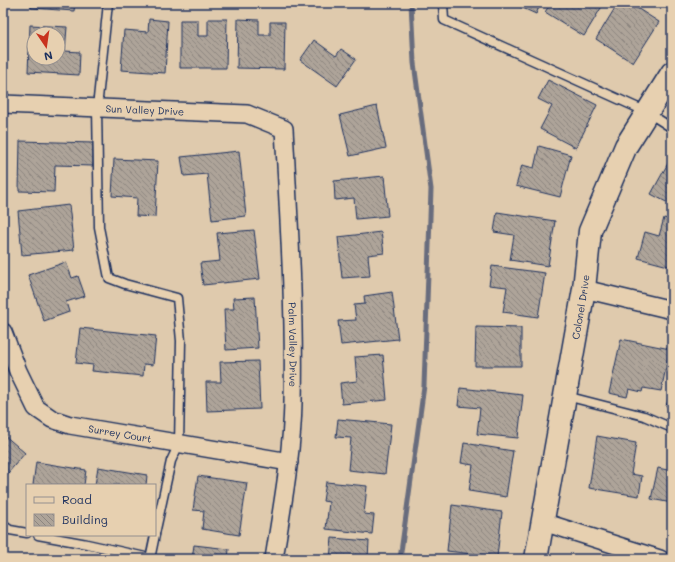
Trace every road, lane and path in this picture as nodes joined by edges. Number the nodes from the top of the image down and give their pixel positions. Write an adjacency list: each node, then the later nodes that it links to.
1 (108, 3): 5 (lane)
2 (442, 3): 6 (lane)
3 (672, 73): 6 (street, Colonel Drive)
4 (3, 104): 5 (street, Sun Valley Drive)
5 (97, 108): 7 (street, Sun Valley Drive); 14 (lane)
6 (648, 112): 8 (lane); 9 (street, Colonel Drive)
7 (284, 128): 15 (street, Palm Valley Drive)
8 (672, 128)
9 (584, 289): 10 (street); 12 (street, Colonel Drive)
10 (672, 310)
11 (3, 332): 14 (street, Surrey Court)
12 (566, 396): 13 (lane); 16 (street, Colonel Drive)
13 (672, 428)
14 (179, 444): 15 (street, Surrey Court); 18 (lane)
15 (289, 462): 23 (street, Palm Valley Drive)
16 (543, 522): 24 (street, Colonel Drive); 25 (street)
17 (3, 525): 19 (lane)
18 (156, 530)
19 (26, 533)
20 (43, 536): 22 (lane)
21 (155, 536): 22 (lane)
22 (150, 559)
23 (274, 559)
24 (536, 559)
25 (660, 559)

